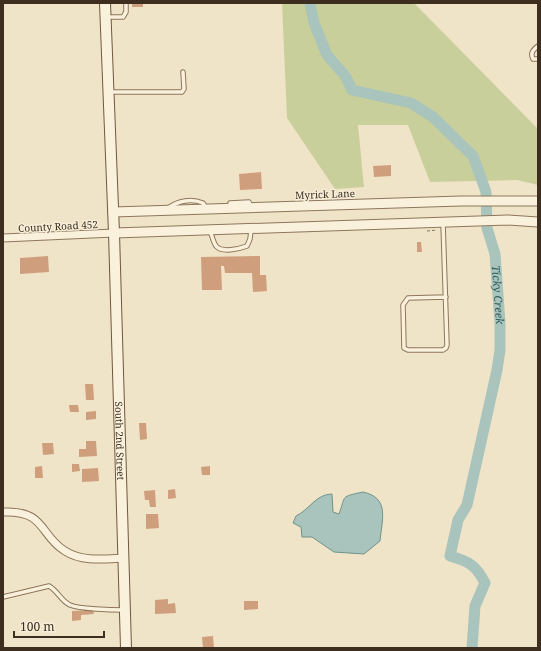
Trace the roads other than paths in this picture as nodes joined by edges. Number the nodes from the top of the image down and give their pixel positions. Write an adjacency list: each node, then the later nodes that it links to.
1 (105, 3): 3 (main road, South 2nd Street)
2 (126, 3): 3 (lane)
3 (106, 18): 7 (main road, South 2nd Street)
4 (538, 46): 5 (lane)
5 (538, 59)
6 (183, 72): 7 (lane)
7 (108, 92): 11 (main road, South 2nd Street)
8 (538, 201): 10 (street, Myrick Lane)
9 (230, 203): 10 (lane)
10 (251, 208): 11 (street, Myrick Lane)
11 (113, 212): 16 (main road, South 2nd Street)
12 (443, 222): 13 (street); 14 (street); 18 (lane)
13 (538, 222)
14 (251, 228): 15 (street); 15 (lane)
15 (210, 230): 16 (street)
16 (114, 233): 17 (street, County Road 452); 20 (main road, South 2nd Street)
17 (3, 238)
18 (446, 297): 18 (lane)
19 (3, 512): 20 (street)
20 (123, 558): 22 (main road, South 2nd Street)
21 (3, 597): 22 (lane)
22 (125, 610): 23 (main road, South 2nd Street)
23 (126, 648)

